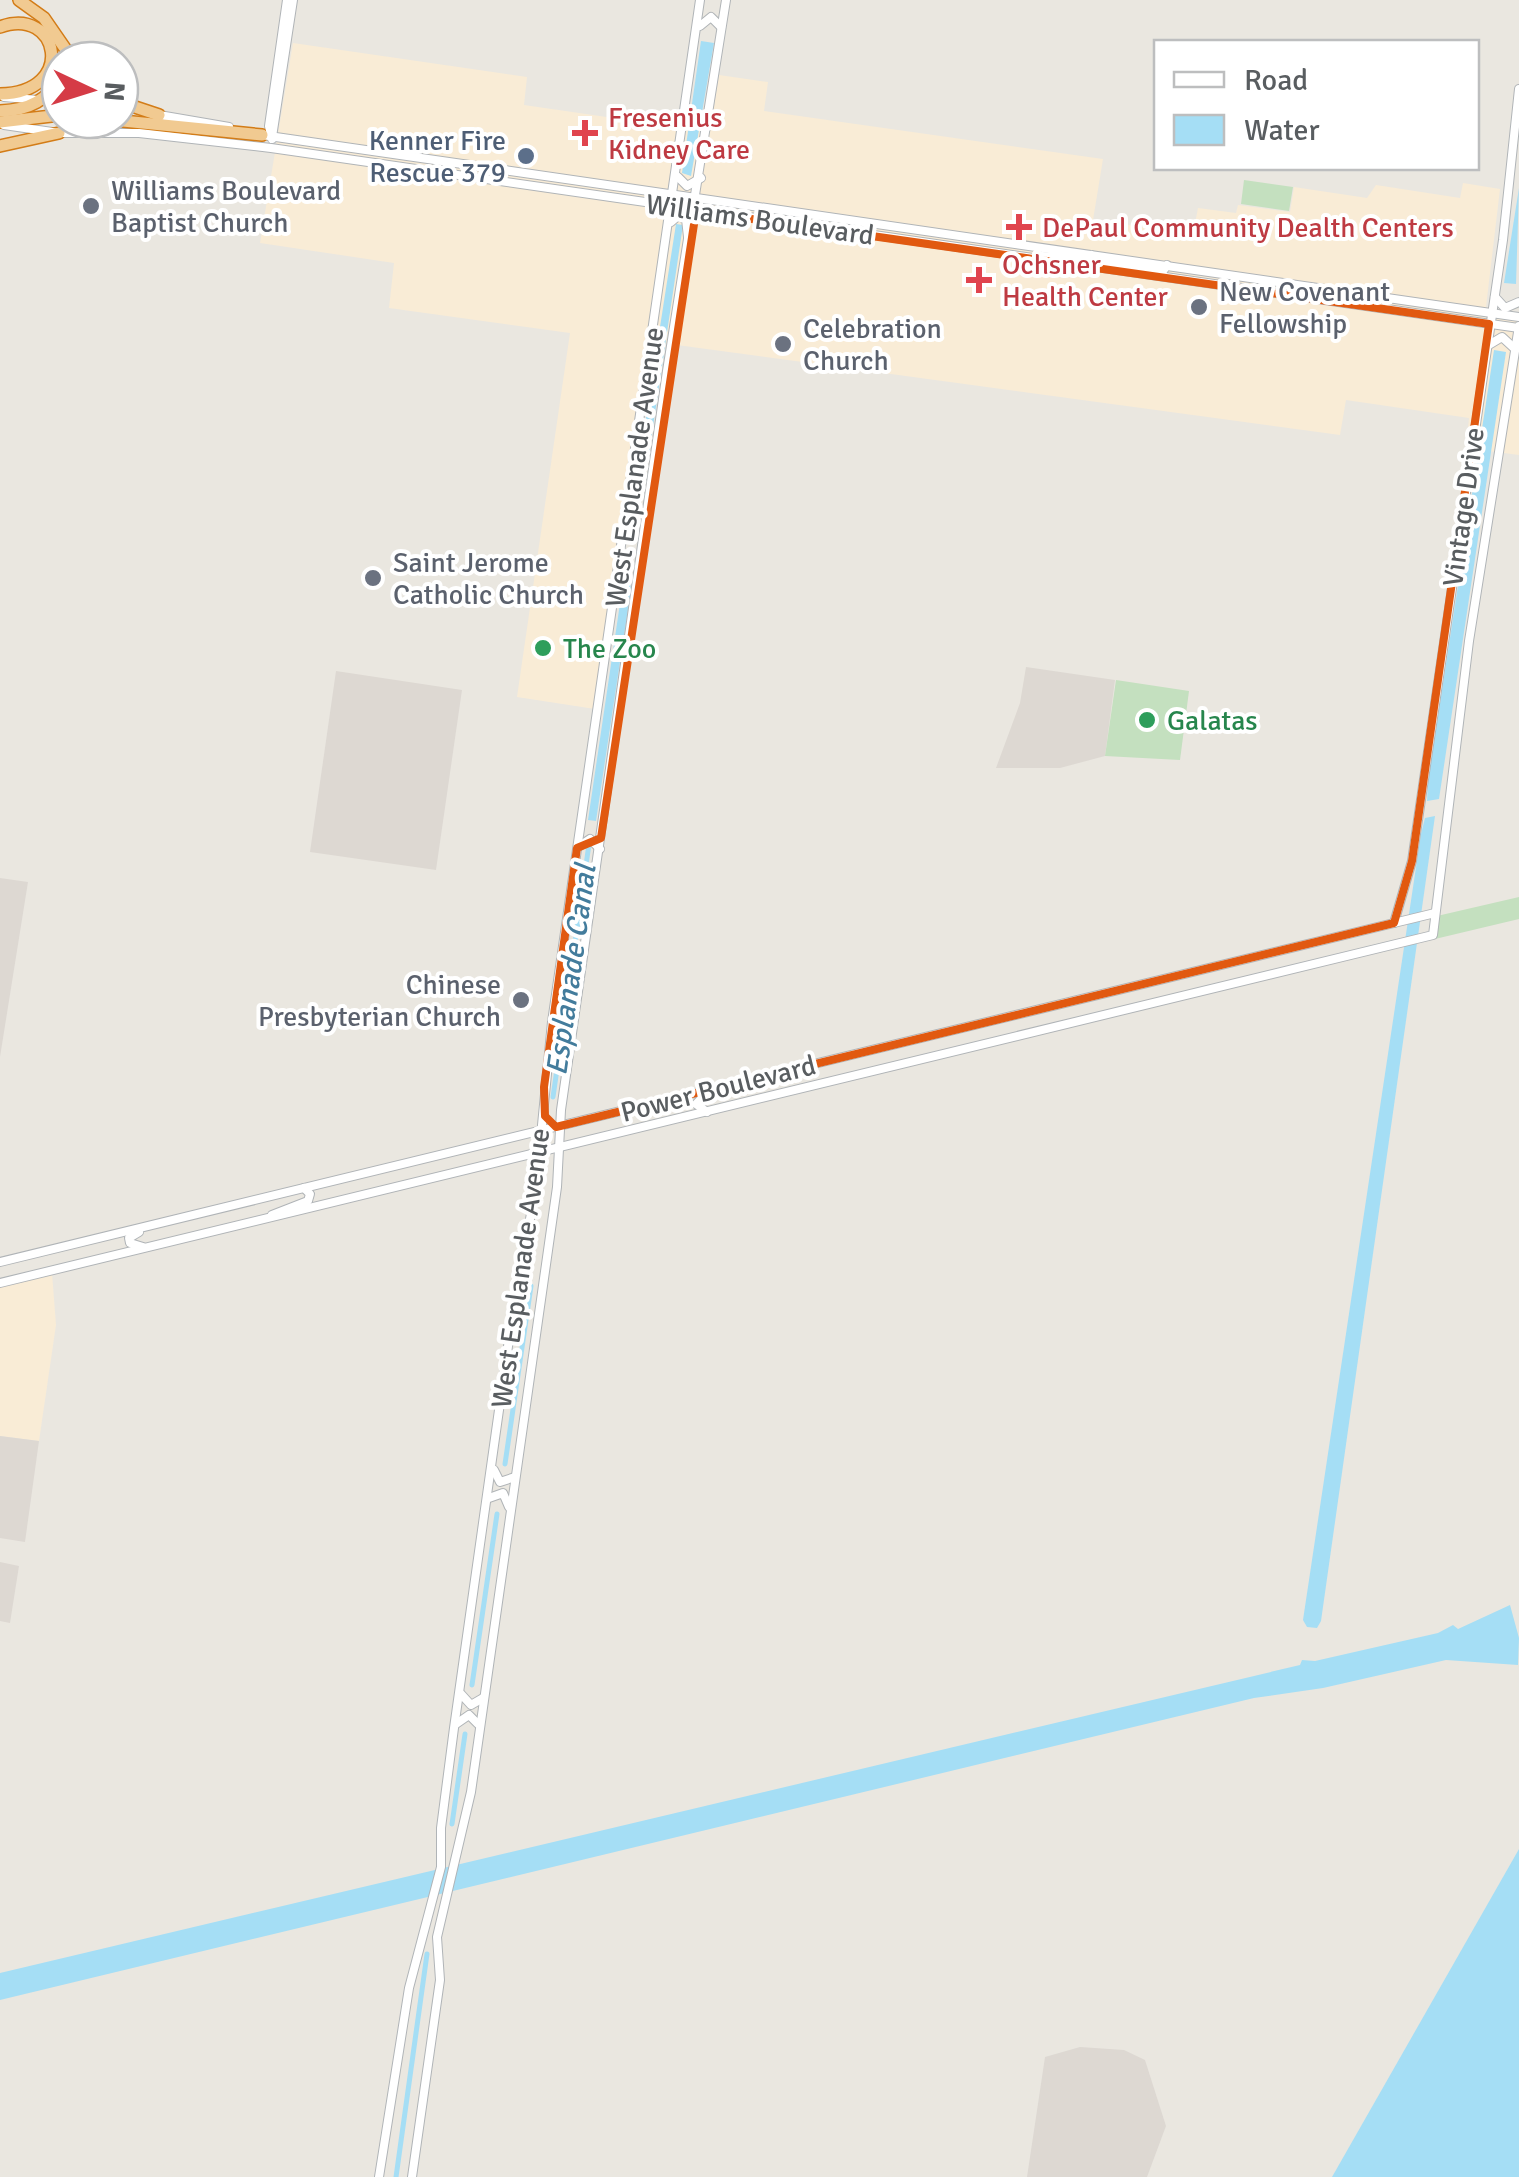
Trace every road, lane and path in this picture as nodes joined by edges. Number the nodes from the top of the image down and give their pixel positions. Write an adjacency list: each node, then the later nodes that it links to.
1 (19, 0): 8 (highway)
2 (290, 0): 23 (main road)
3 (700, 0): 6 (main road, West Esplanade Avenue)
4 (726, 0): 7 (main road, West Esplanade Avenue)
5 (0, 28): 12 (highway)
6 (697, 31): 7 (main road); 27 (main road, West Esplanade Avenue)
7 (722, 32): 29 (main road, West Esplanade Avenue)
8 (58, 36): 9 (highway); 10 (highway)
9 (58, 40)
10 (60, 40)
11 (1519, 89): 48 (main road, Vintage Drive)
12 (0, 96): 13 (main road)
13 (40, 100)
14 (40, 100): 16 (highway)
15 (140, 110): 17 (highway)
16 (0, 111)
17 (158, 114): 23 (main road, Williams Boulevard)
18 (40, 118): 19 (highway)
19 (0, 123): 21 (main road, Williams Boulevard)
20 (140, 124): 23 (highway)
21 (40, 130)
22 (140, 133): 26 (main road, Williams Boulevard)
23 (267, 136): 26 (main road); 28 (main road, Williams Boulevard)
24 (40, 138): 25 (highway)
25 (0, 146)
26 (271, 148): 30 (main road, Williams Boulevard)
27 (676, 172): 29 (main road); 33 (main road, West Esplanade Avenue)
28 (540, 175): 30 (main road); 31 (main road, Williams Boulevard)
29 (701, 177): 34 (main road, West Esplanade Avenue)
30 (495, 181): 32 (main road, Williams Boulevard)
31 (589, 182): 32 (main road); 33 (main road, Williams Boulevard)
32 (537, 187): 35 (main road, Williams Boulevard)
33 (673, 194): 34 (main road, Williams Boulevard); 35 (main road, West Esplanade Avenue)
34 (698, 198): 36 (main road, West Esplanade Avenue); 37 (main road, Williams Boulevard)
35 (671, 206): 36 (main road, Williams Boulevard); 40 (main road, West Esplanade Avenue)
36 (696, 211): 38 (main road, Williams Boulevard); 43 (main road, West Esplanade Avenue)
37 (826, 217): 38 (main road); 39 (main road, Williams Boulevard)
38 (779, 222): 41 (main road, Williams Boulevard)
39 (864, 222): 41 (main road); 42 (main road, Williams Boulevard)
40 (669, 225): 43 (main road); 61 (main road, West Esplanade Avenue)
41 (820, 228): 44 (main road, Williams Boulevard)
42 (1092, 254): 44 (main road); 45 (main road, Williams Boulevard)
43 (688, 257): 62 (main road, West Esplanade Avenue)
44 (1039, 259): 46 (main road, Williams Boulevard)
45 (1167, 265): 46 (main road); 47 (main road, Williams Boulevard)
46 (1090, 266): 50 (main road, Williams Boulevard)
47 (1357, 292): 49 (main road, Williams Boulevard); 50 (main road)
48 (1494, 292): 52 (main road); 55 (main road, Vintage Drive)
49 (1383, 296): 51 (main road, Williams Boulevard); 53 (main road)
50 (1328, 300): 53 (main road, Williams Boulevard)
51 (1420, 302): 54 (main road); 55 (main road, Williams Boulevard)
52 (1519, 302)
53 (1356, 304): 54 (main road, Williams Boulevard)
54 (1383, 308): 57 (main road, Williams Boulevard)
55 (1491, 312): 56 (main road, Williams Boulevard); 57 (main road, Vintage Drive)
56 (1519, 316)
57 (1489, 324): 58 (main road, Williams Boulevard); 59 (main road, Vintage Drive)
58 (1519, 328): 60 (main road, Vintage Drive)
59 (1486, 346): 60 (main road); 70 (main road, Vintage Drive)
60 (1515, 352): 69 (main road, Vintage Drive)
61 (630, 492): 62 (main road); 63 (main road, West Esplanade Avenue)
62 (644, 530): 64 (main road, West Esplanade Avenue)
63 (623, 546): 64 (main road); 65 (main road, West Esplanade Avenue)
64 (639, 566): 66 (main road, West Esplanade Avenue)
65 (582, 814): 66 (main road); 67 (main road, West Esplanade Avenue)
66 (604, 818): 68 (main road, West Esplanade Avenue)
67 (578, 848): 68 (main road); 81 (main road, West Esplanade Avenue)
68 (600, 849): 83 (main road, West Esplanade Avenue)
69 (1432, 914): 70 (main road, Power Boulevard); 71 (main road, Vintage Drive)
70 (1394, 923): 72 (main road, Power Boulevard)
71 (1429, 936): 73 (main road, Power Boulevard)
72 (1333, 940): 73 (main road); 74 (main road, Power Boulevard)
73 (1336, 960): 75 (main road, Power Boulevard)
74 (1242, 961): 75 (main road); 76 (main road, Power Boulevard)
75 (1244, 981): 78 (main road, Power Boulevard)
76 (1045, 1010): 77 (main road, Power Boulevard); 78 (main road)
77 (1000, 1020): 79 (main road); 80 (main road, Power Boulevard)
78 (1048, 1030): 79 (main road, Power Boulevard)
79 (1000, 1040): 84 (main road, Power Boulevard)
80 (715, 1089): 82 (main road, Power Boulevard); 84 (main road)
81 (542, 1104): 83 (main road); 87 (main road, West Esplanade Avenue)
82 (634, 1108): 85 (main road, Power Boulevard); 86 (main road)
83 (561, 1110): 85 (main road, West Esplanade Avenue)
84 (707, 1112): 86 (main road, Power Boulevard)
85 (560, 1126): 87 (main road, Power Boulevard); 88 (main road, West Esplanade Avenue)
86 (635, 1130): 88 (main road, Power Boulevard)
87 (540, 1131): 88 (main road); 89 (main road, Power Boulevard); 90 (main road, West Esplanade Avenue)
88 (559, 1147): 90 (main road, Power Boulevard); 105 (main road, West Esplanade Avenue)
89 (468, 1149): 91 (main road, Power Boulevard); 92 (main road)
90 (539, 1152): 92 (main road, Power Boulevard); 101 (main road, West Esplanade Avenue)
91 (437, 1156): 93 (main road); 94 (main road, Power Boulevard)
92 (470, 1168): 93 (main road, Power Boulevard)
93 (417, 1181): 95 (main road, Power Boulevard)
94 (304, 1188): 95 (main road); 96 (main road, Power Boulevard)
95 (269, 1218): 99 (main road, Power Boulevard)
96 (146, 1227): 97 (main road, Power Boulevard); 99 (main road)
97 (107, 1236): 98 (main road, Power Boulevard); 102 (main road)
98 (61, 1248): 100 (main road, Power Boulevard); 104 (main road)
99 (146, 1248): 102 (main road, Power Boulevard)
100 (26, 1256): 103 (main road, Power Boulevard); 106 (main road)
101 (525, 1258): 105 (main road); 108 (main road, West Esplanade Avenue)
102 (100, 1259): 104 (main road, Power Boulevard)
103 (0, 1262)
104 (54, 1270): 106 (main road, Power Boulevard)
105 (545, 1270): 109 (main road, West Esplanade Avenue)
106 (20, 1278): 107 (main road, Power Boulevard)
107 (0, 1283)
108 (493, 1461): 109 (main road); 110 (main road, West Esplanade Avenue)
109 (515, 1477): 111 (main road, West Esplanade Avenue)
110 (488, 1500): 111 (main road); 112 (main road, West Esplanade Avenue)
111 (510, 1511): 113 (main road, West Esplanade Avenue)
112 (460, 1689): 113 (main road); 114 (main road, West Esplanade Avenue)
113 (484, 1696): 115 (main road, West Esplanade Avenue)
114 (454, 1728): 115 (main road); 116 (main road, West Esplanade Avenue)
115 (480, 1728): 116 (main road, West Esplanade Avenue)
116 (440, 1900): 117 (main road, West Esplanade Avenue); 118 (main road, West Esplanade Avenue)
117 (419, 1948): 118 (main road); 119 (main road, West Esplanade Avenue)
118 (439, 1961): 120 (main road, West Esplanade Avenue)
119 (379, 2177)
120 (412, 2177)

